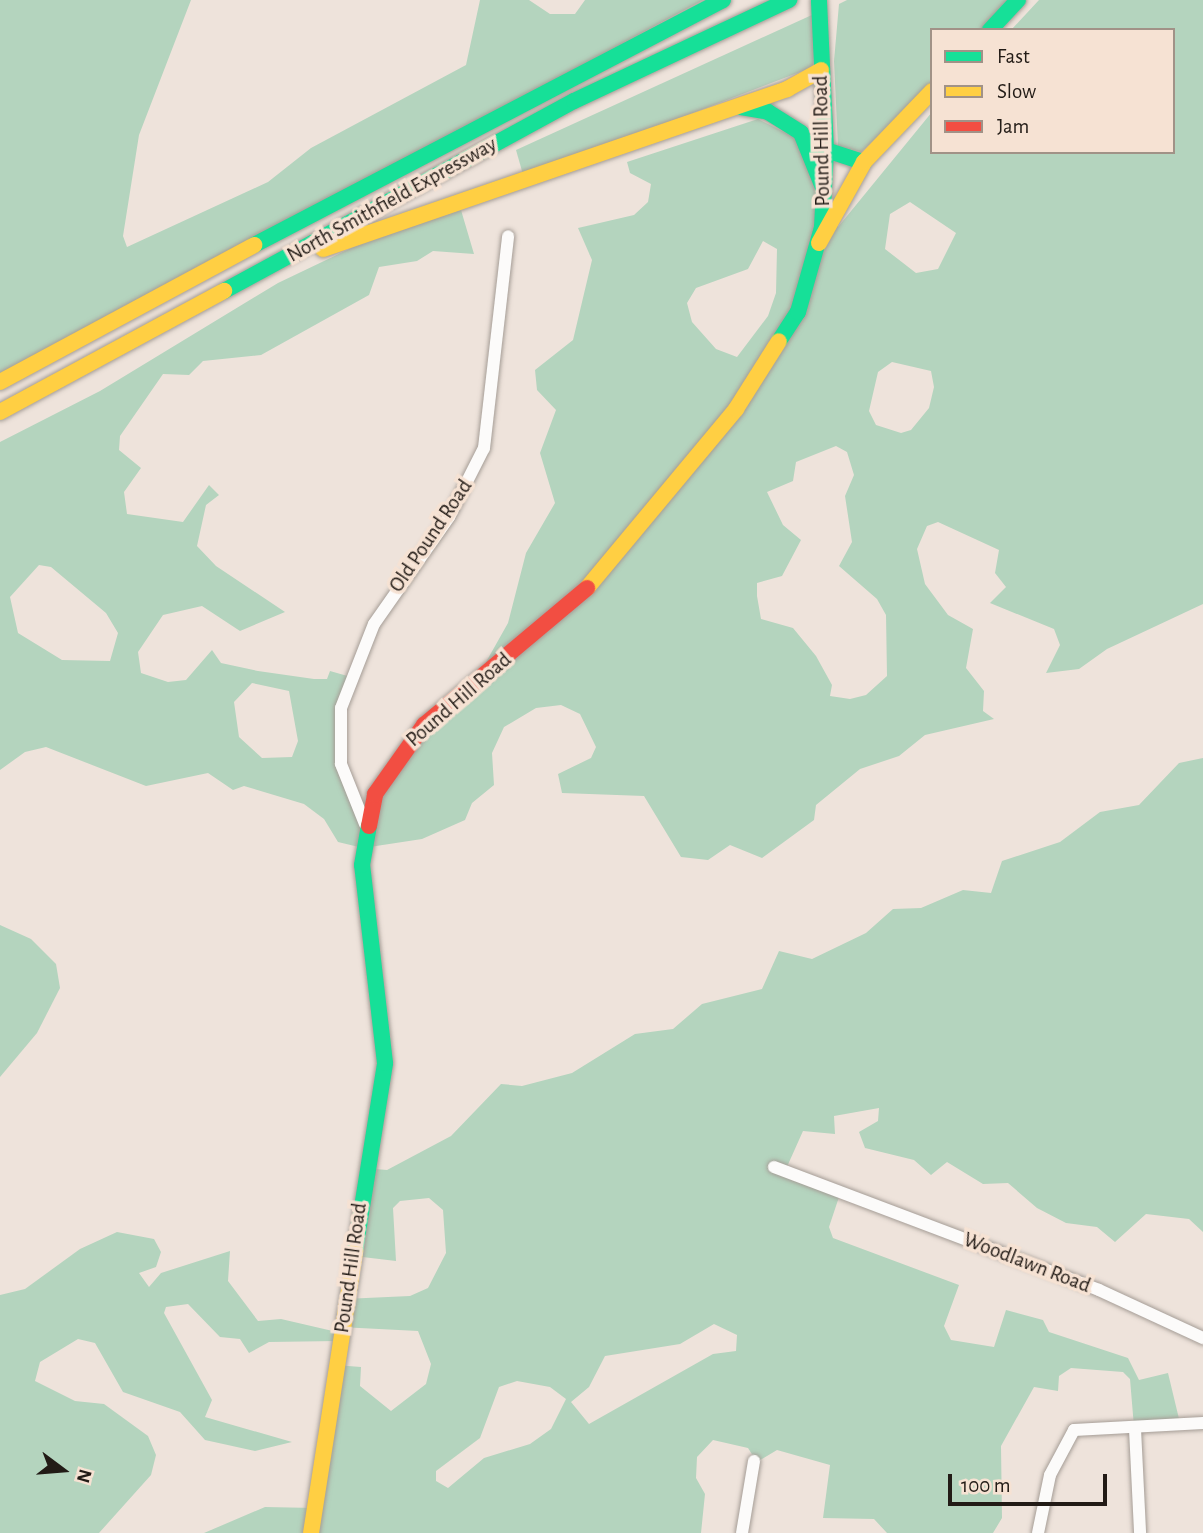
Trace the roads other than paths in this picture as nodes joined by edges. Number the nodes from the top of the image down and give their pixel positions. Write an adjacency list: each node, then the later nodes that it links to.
1 (723, 0): 15 (main road, North Smithfield Expressway)
2 (818, 0): 6 (main road, Pound Hill Road)
3 (1018, 0): 5 (main road)
4 (786, 1): 14 (main road, North Smithfield Expressway)
5 (992, 28)
6 (821, 69): 8 (main road); 9 (main road, Pound Hill Road)
7 (930, 93): 10 (main road)
8 (735, 106): 11 (main road); 14 (main road)
9 (826, 150): 10 (main road); 11 (main road, Pound Hill Road)
10 (864, 162): 13 (main road)
11 (824, 190): 13 (main road, Pound Hill Road)
12 (508, 236): 17 (street, Old Pound Road)
13 (819, 243): 17 (main road, Pound Hill Road)
14 (278, 263): 16 (main road, North Smithfield Expressway)
15 (0, 382)
16 (0, 412)
17 (365, 824): 23 (main road, Pound Hill Road)
18 (774, 1167): 19 (street, Woodlawn Road)
19 (1203, 1338)
20 (1203, 1423): 21 (street)
21 (1135, 1429): 25 (street); 26 (street)
22 (754, 1461): 24 (street)
23 (311, 1533)
24 (742, 1533)
25 (1038, 1533)
26 (1140, 1533)

